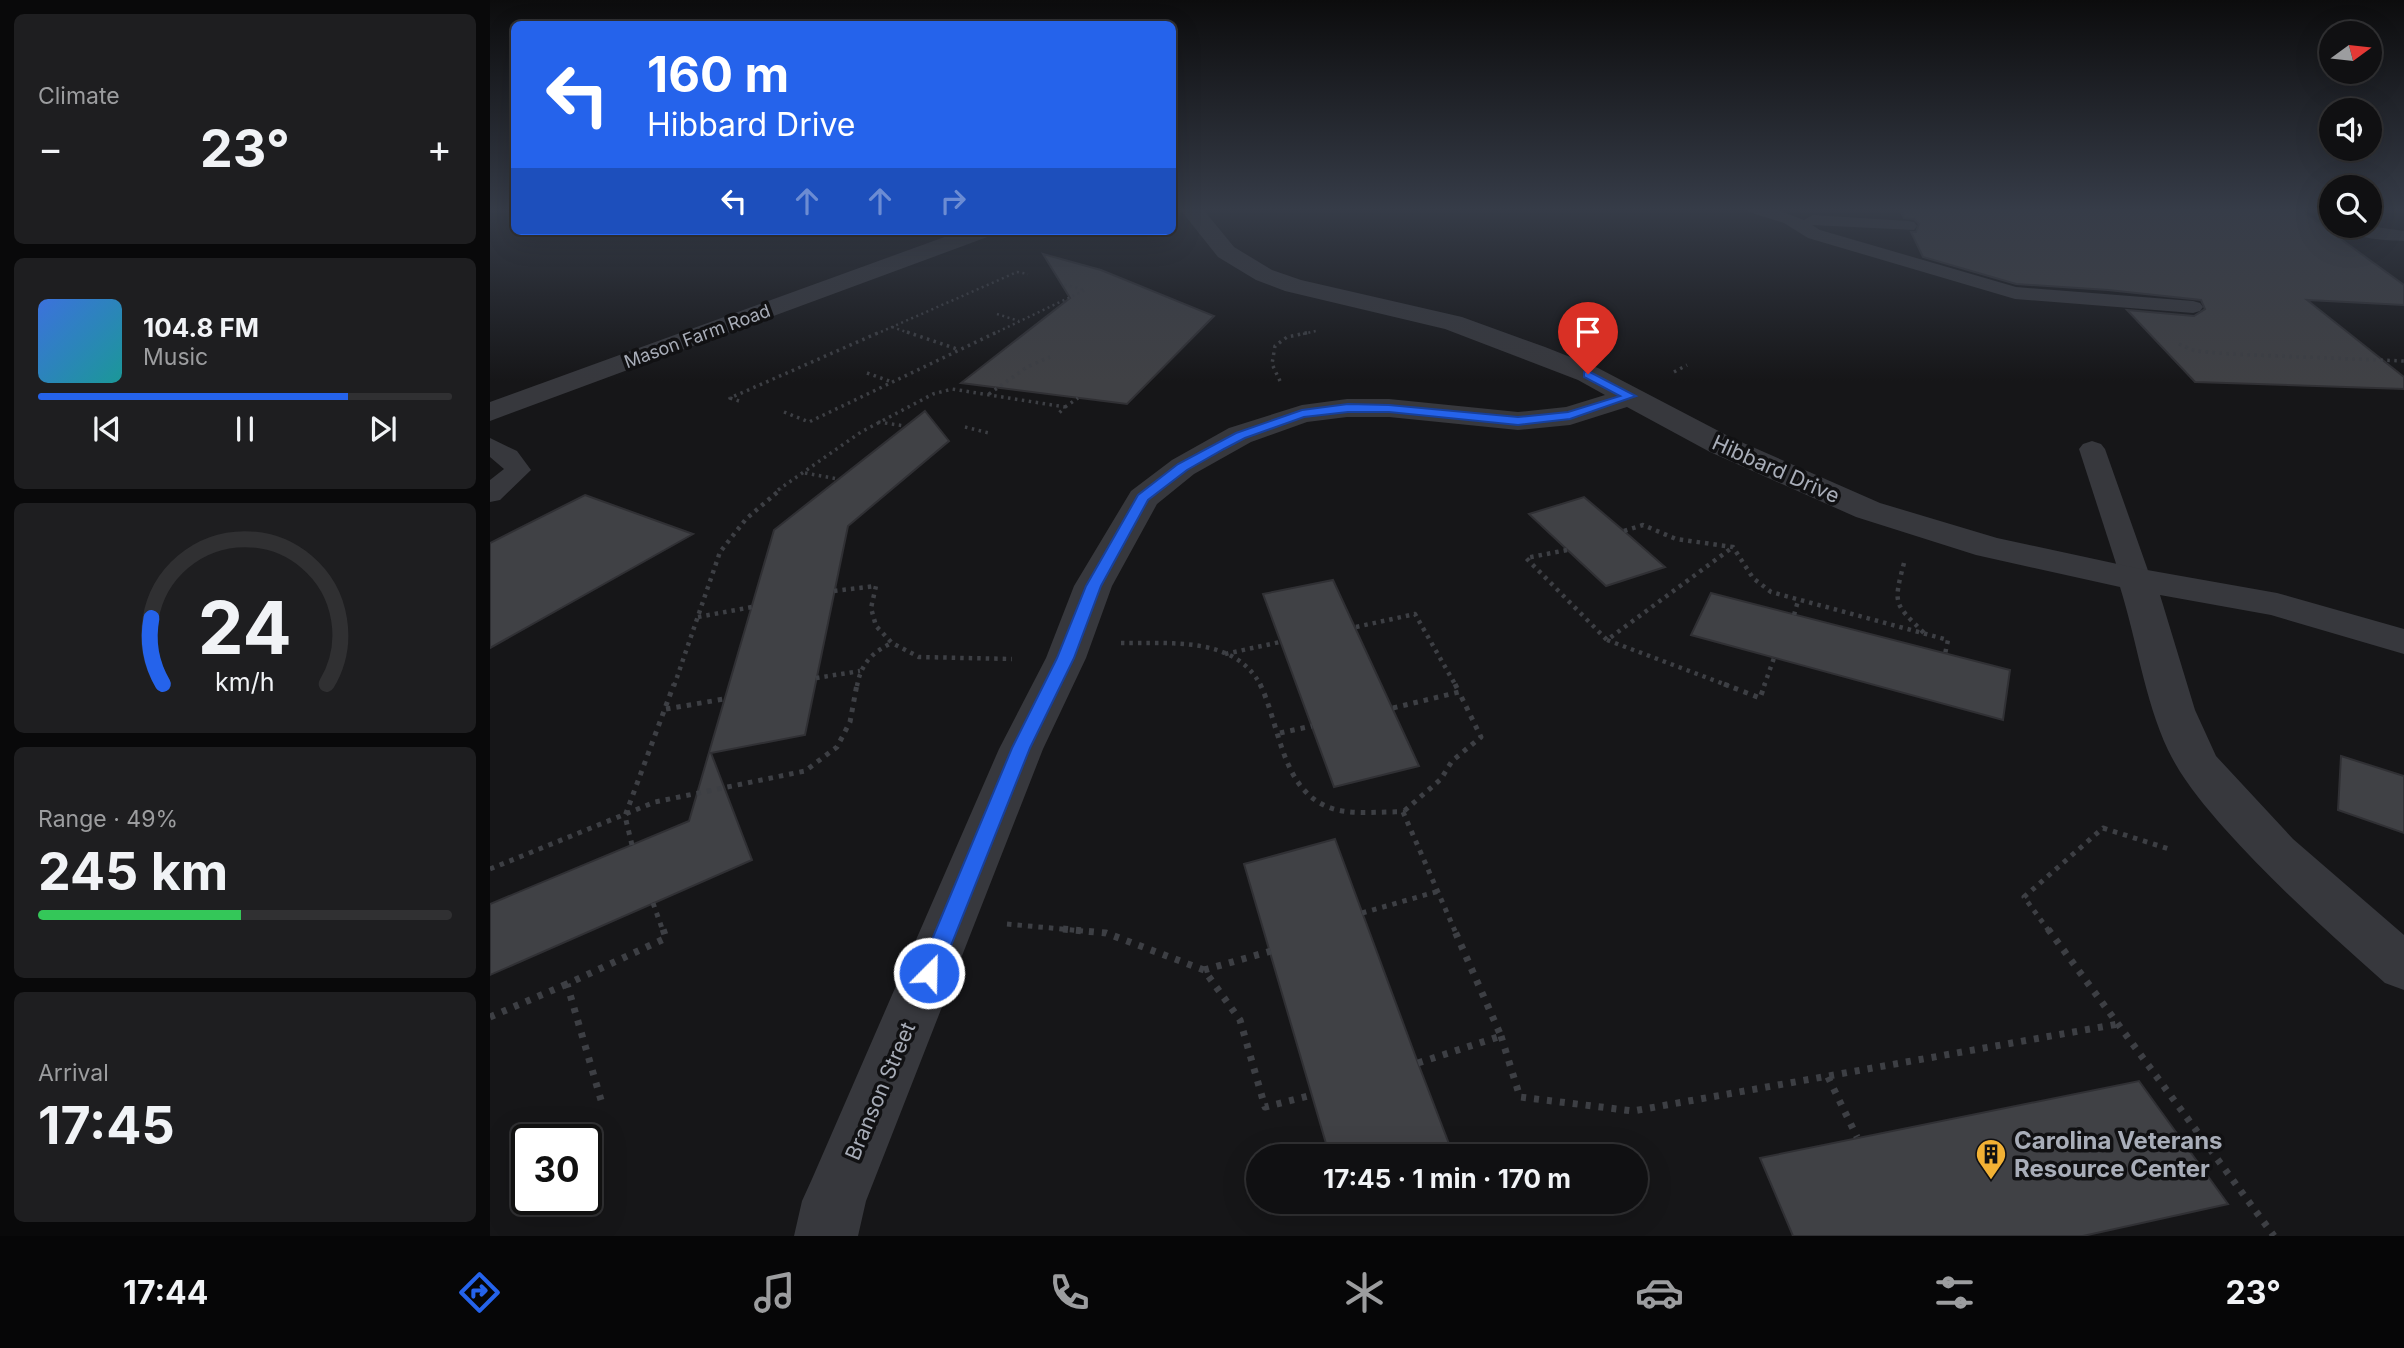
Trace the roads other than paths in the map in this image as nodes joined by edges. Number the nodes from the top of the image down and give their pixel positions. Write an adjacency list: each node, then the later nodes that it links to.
1 (888, 266): 6 (street, Mason Farm Road)
2 (1249, 266): 5 (street, Hibbard Drive)
3 (1922, 266): 4 (lane)
4 (2193, 307)
5 (1630, 396): 10 (street, Hibbard Drive); 13 (street, Branson Street)
6 (490, 412)
7 (490, 446): 9 (lane)
8 (2092, 449): 10 (lane)
9 (490, 495)
10 (2136, 579): 11 (street, Hibbard Drive); 12 (street)
11 (2404, 642)
12 (2404, 967)
13 (826, 1236)

